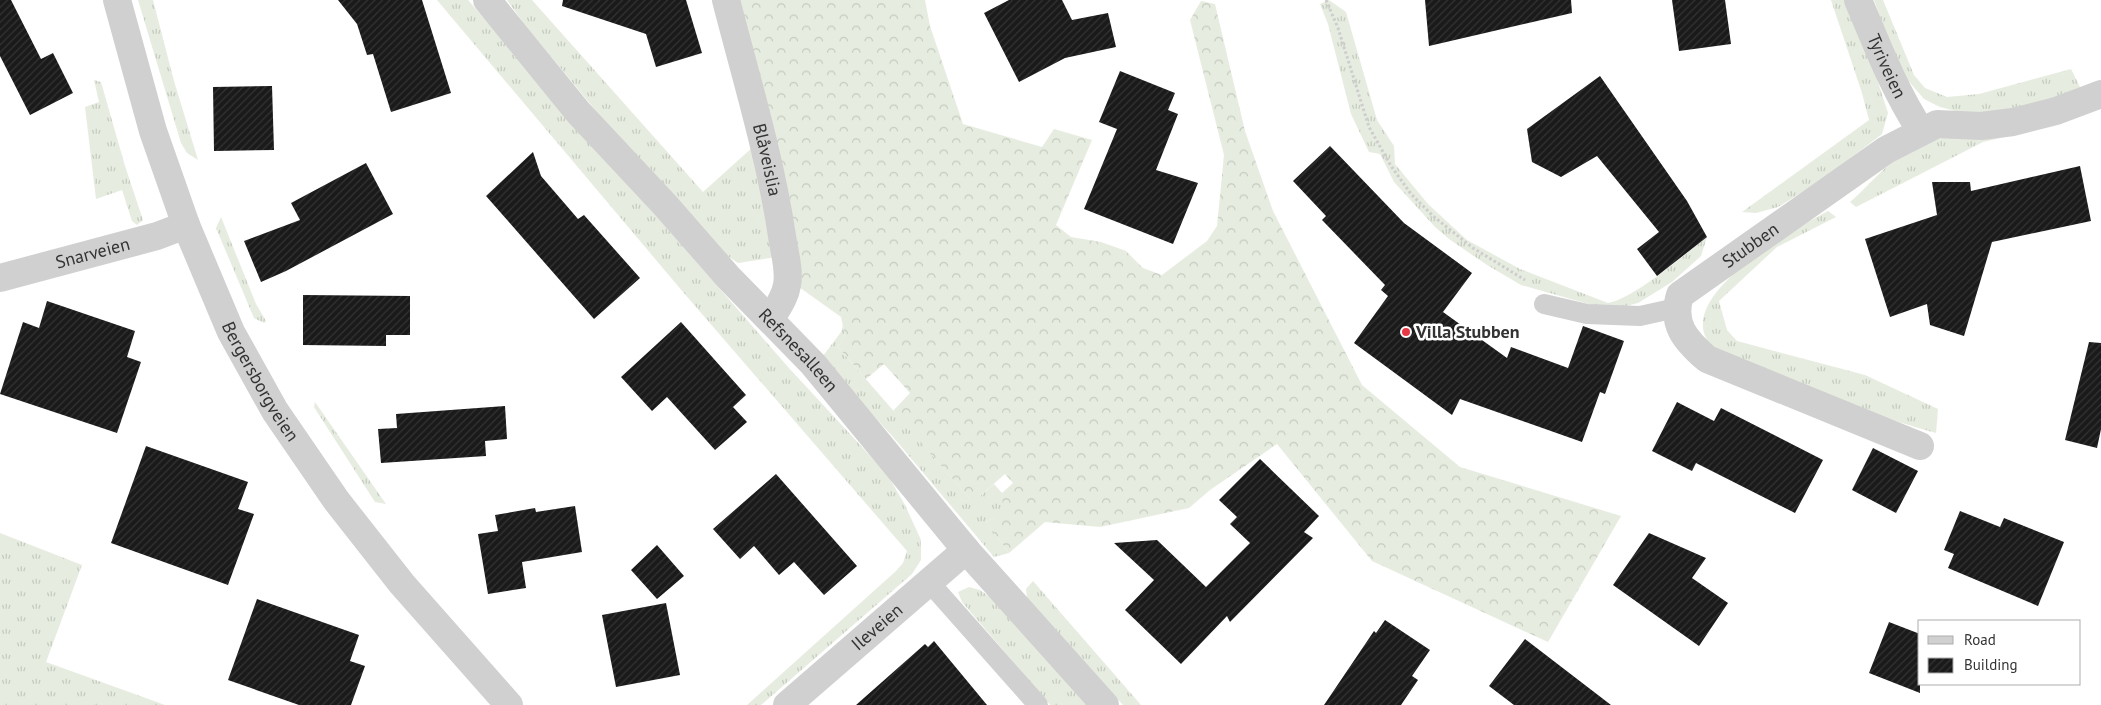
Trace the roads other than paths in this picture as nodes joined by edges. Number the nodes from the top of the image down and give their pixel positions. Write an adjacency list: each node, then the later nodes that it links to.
1 (117, 0): 7 (street, Bergersborgveien)
2 (487, 0): 11 (street, Refsnesalleen)
3 (726, 0): 11 (street, Blåveislia)
4 (1858, 0): 6 (street, Tyriveien)
5 (2101, 94): 6 (street, Stubben)
6 (1921, 131): 10 (street, Stubben)
7 (186, 225): 8 (street, Snarveien); 15 (street, Bergersborgveien)
8 (0, 278)
9 (1544, 304): 10 (lane)
10 (1676, 308): 12 (street)
11 (771, 319): 13 (street, Refsnesalleen)
12 (1920, 446)
13 (966, 550): 14 (street, Ileveien); 18 (street, Refsnesalleen)
14 (930, 583): 16 (street, Ileveien); 17 (lane)
15 (509, 705)
16 (787, 705)
17 (1038, 705)
18 (1105, 705)

